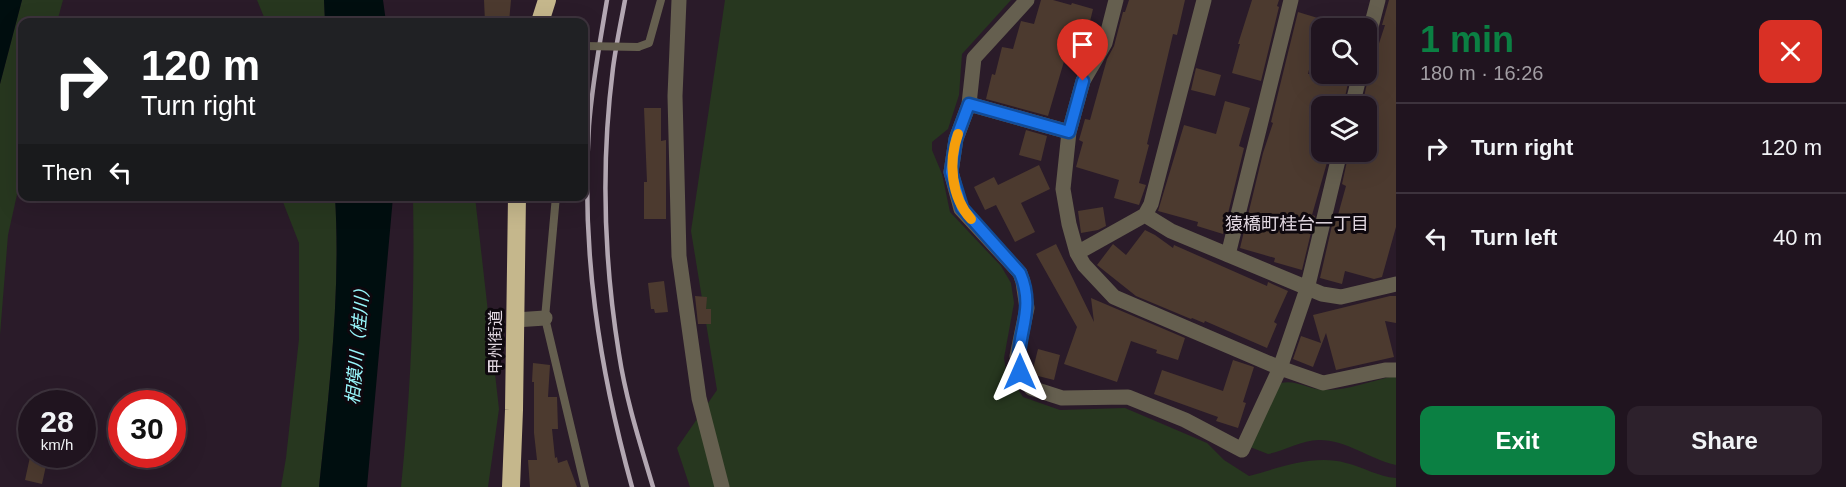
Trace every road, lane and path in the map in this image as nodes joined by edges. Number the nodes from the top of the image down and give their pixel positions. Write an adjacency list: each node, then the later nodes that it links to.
1 (547, 0): 9 (highway)
2 (661, 0): 11 (lane, bridge)
3 (679, 0): 28 (street)
4 (1027, 0): 12 (street)
5 (1116, 0): 13 (street)
6 (1204, 0): 17 (street)
7 (1291, 0): 19 (street)
8 (1378, 0): 10 (street)
9 (541, 18)
10 (1373, 18)
11 (588, 46)
12 (969, 104): 13 (street); 24 (street)
13 (1069, 132): 18 (street)
14 (1339, 162): 21 (street)
15 (517, 201): 23 (highway, 甲州街道)
16 (556, 201): 22 (lane)
17 (1145, 215): 18 (street); 19 (street)
18 (1077, 253): 24 (street)
19 (1228, 255): 21 (street)
20 (1396, 284): 21 (street)
21 (1307, 289): 24 (street)
22 (545, 318): 23 (street); 27 (lane)
23 (515, 320): 26 (highway, 甲州街道)
24 (1280, 368): 25 (street)
25 (1396, 370)
26 (511, 487)
27 (585, 487)
28 (722, 487)

